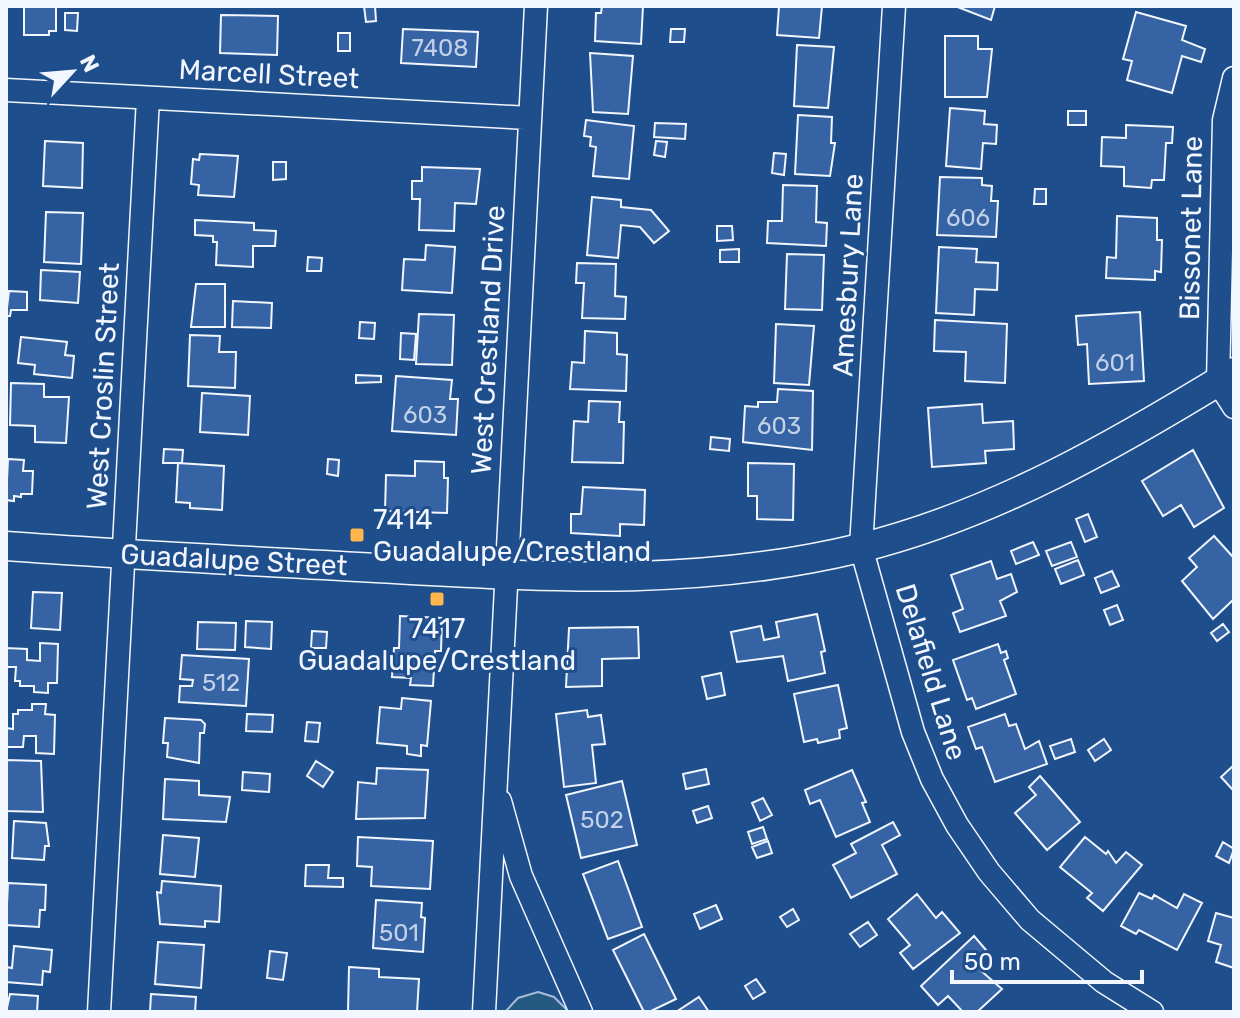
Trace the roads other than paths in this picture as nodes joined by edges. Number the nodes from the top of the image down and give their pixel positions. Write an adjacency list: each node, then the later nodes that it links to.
1 (536, 6): 6 (street, West Crestland Drive)
2 (894, 6): 10 (street, Amesbury Lane)
3 (1234, 78): 7 (street, Bissonet Lane)
4 (6, 90): 5 (street, Marcell Street)
5 (148, 98): 6 (street, Marcell Street); 11 (street, West Croslin Street)
6 (529, 118): 12 (street, West Crestland Drive)
7 (1226, 377): 8 (street); 10 (street, Guadalupe Street)
8 (1234, 407)
9 (6, 546): 11 (street, Guadalupe Street)
10 (861, 547): 12 (street, Guadalupe Street); 17 (street, Delafield Lane)
11 (124, 554): 12 (street, Guadalupe Street); 14 (street, West Croslin Street)
12 (506, 574): 13 (street, West Crestland Drive)
13 (495, 780): 15 (street, West Crestland Drive); 16 (street)
14 (99, 1012)
15 (484, 1012)
16 (581, 1012)
17 (1152, 1012)

